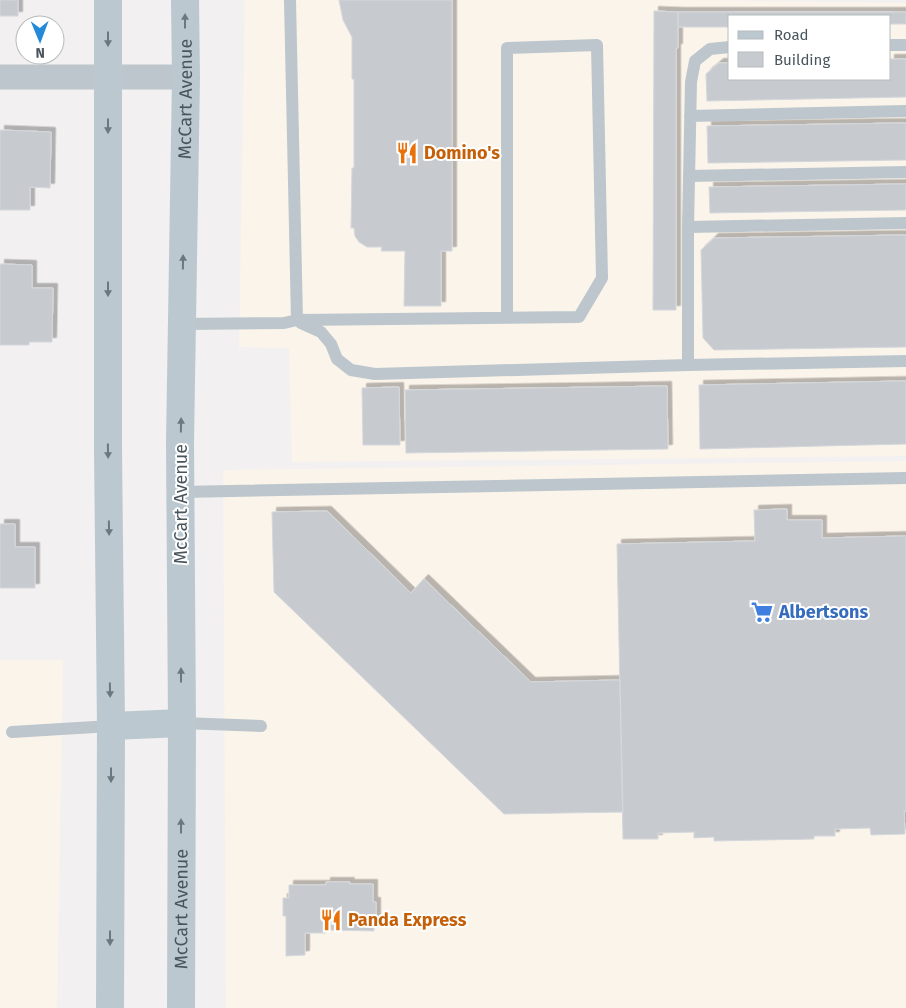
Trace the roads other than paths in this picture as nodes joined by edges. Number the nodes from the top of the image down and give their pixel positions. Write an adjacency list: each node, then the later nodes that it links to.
1 (108, 0): 9 (main road, one-way to 9)
2 (185, 0): 8 (main road, McCart Avenue, one-way to 2)
3 (290, 0): 17 (lane)
4 (728, 46): 11 (lane)
5 (891, 46): 6 (lane)
6 (906, 46)
7 (0, 77): 9 (street)
8 (186, 77): 9 (street); 18 (main road, McCart Avenue, one-way to 8)
9 (108, 78): 24 (main road, one-way to 24)
10 (906, 111): 11 (lane)
11 (690, 116): 13 (lane)
12 (906, 172): 13 (lane)
13 (689, 176): 15 (lane)
14 (906, 223): 15 (lane)
15 (688, 227): 20 (lane)
16 (507, 318): 16 (lane); 17 (lane)
17 (296, 320): 18 (lane); 20 (lane)
18 (182, 324): 22 (main road, McCart Avenue, one-way to 18)
19 (906, 361): 20 (lane)
20 (688, 365)
21 (906, 478): 22 (lane)
22 (181, 492): 23 (main road, McCart Avenue, one-way to 22)
23 (182, 723): 24 (main road); 25 (lane); 28 (main road, McCart Avenue, one-way to 23)
24 (111, 726): 26 (lane); 27 (main road, one-way to 27)
25 (261, 726)
26 (12, 732)
27 (110, 1008)
28 (181, 1008)

